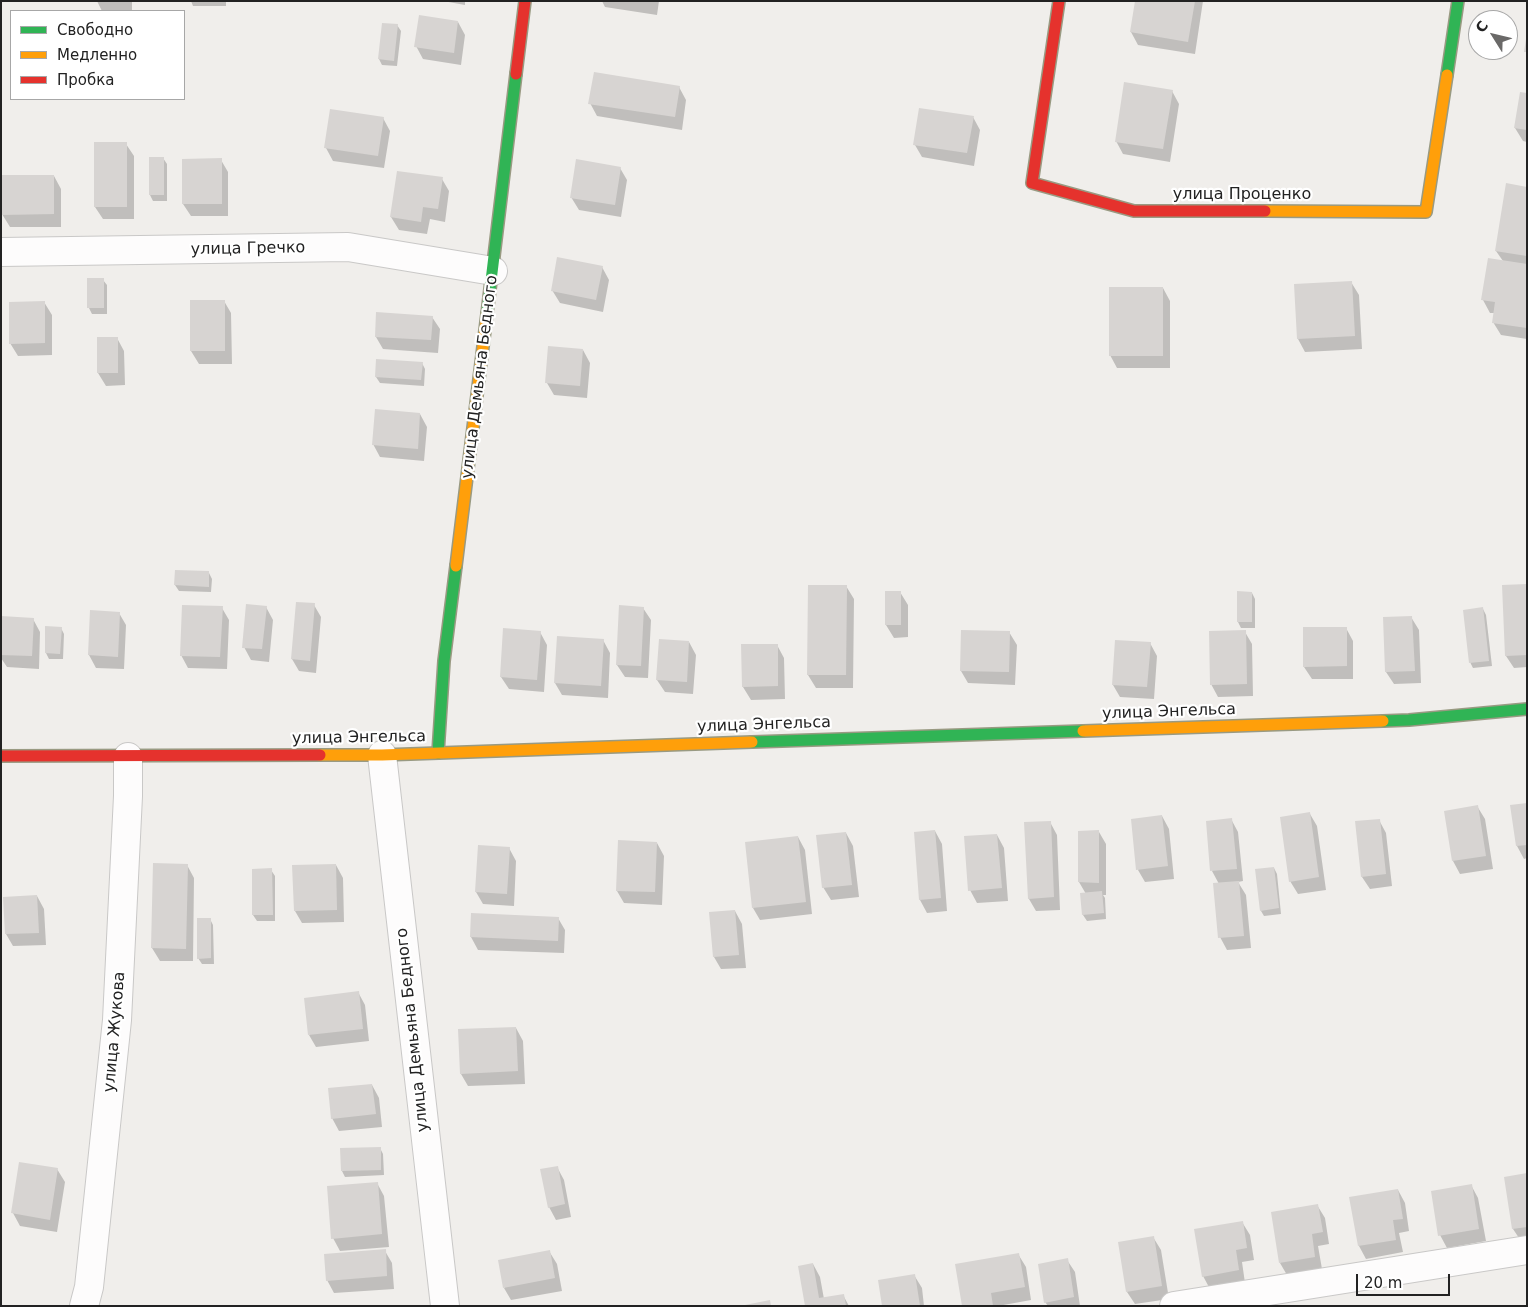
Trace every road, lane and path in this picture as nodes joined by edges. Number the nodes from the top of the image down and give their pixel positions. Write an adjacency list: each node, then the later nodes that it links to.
1 (525, 1): 5 (street, улица Демьяна Бедного)
2 (1059, 1): 3 (street, улица Проценко)
3 (1458, 1)
4 (1, 252): 5 (street, улица Гречко)
5 (493, 272): 7 (street, улица Демьяна Бедного)
6 (1527, 709): 7 (street, улица Энгельса)
7 (438, 752): 8 (street, улица Энгельса)
8 (382, 755): 10 (street, улица Энгельса); 13 (street, улица Демьяна Бедного)
9 (1, 756): 10 (street, улица Энгельса)
10 (128, 757): 12 (street, улица Жукова)
11 (1527, 1250): 14 (street)
12 (84, 1306)
13 (445, 1306)
14 (1174, 1306)

